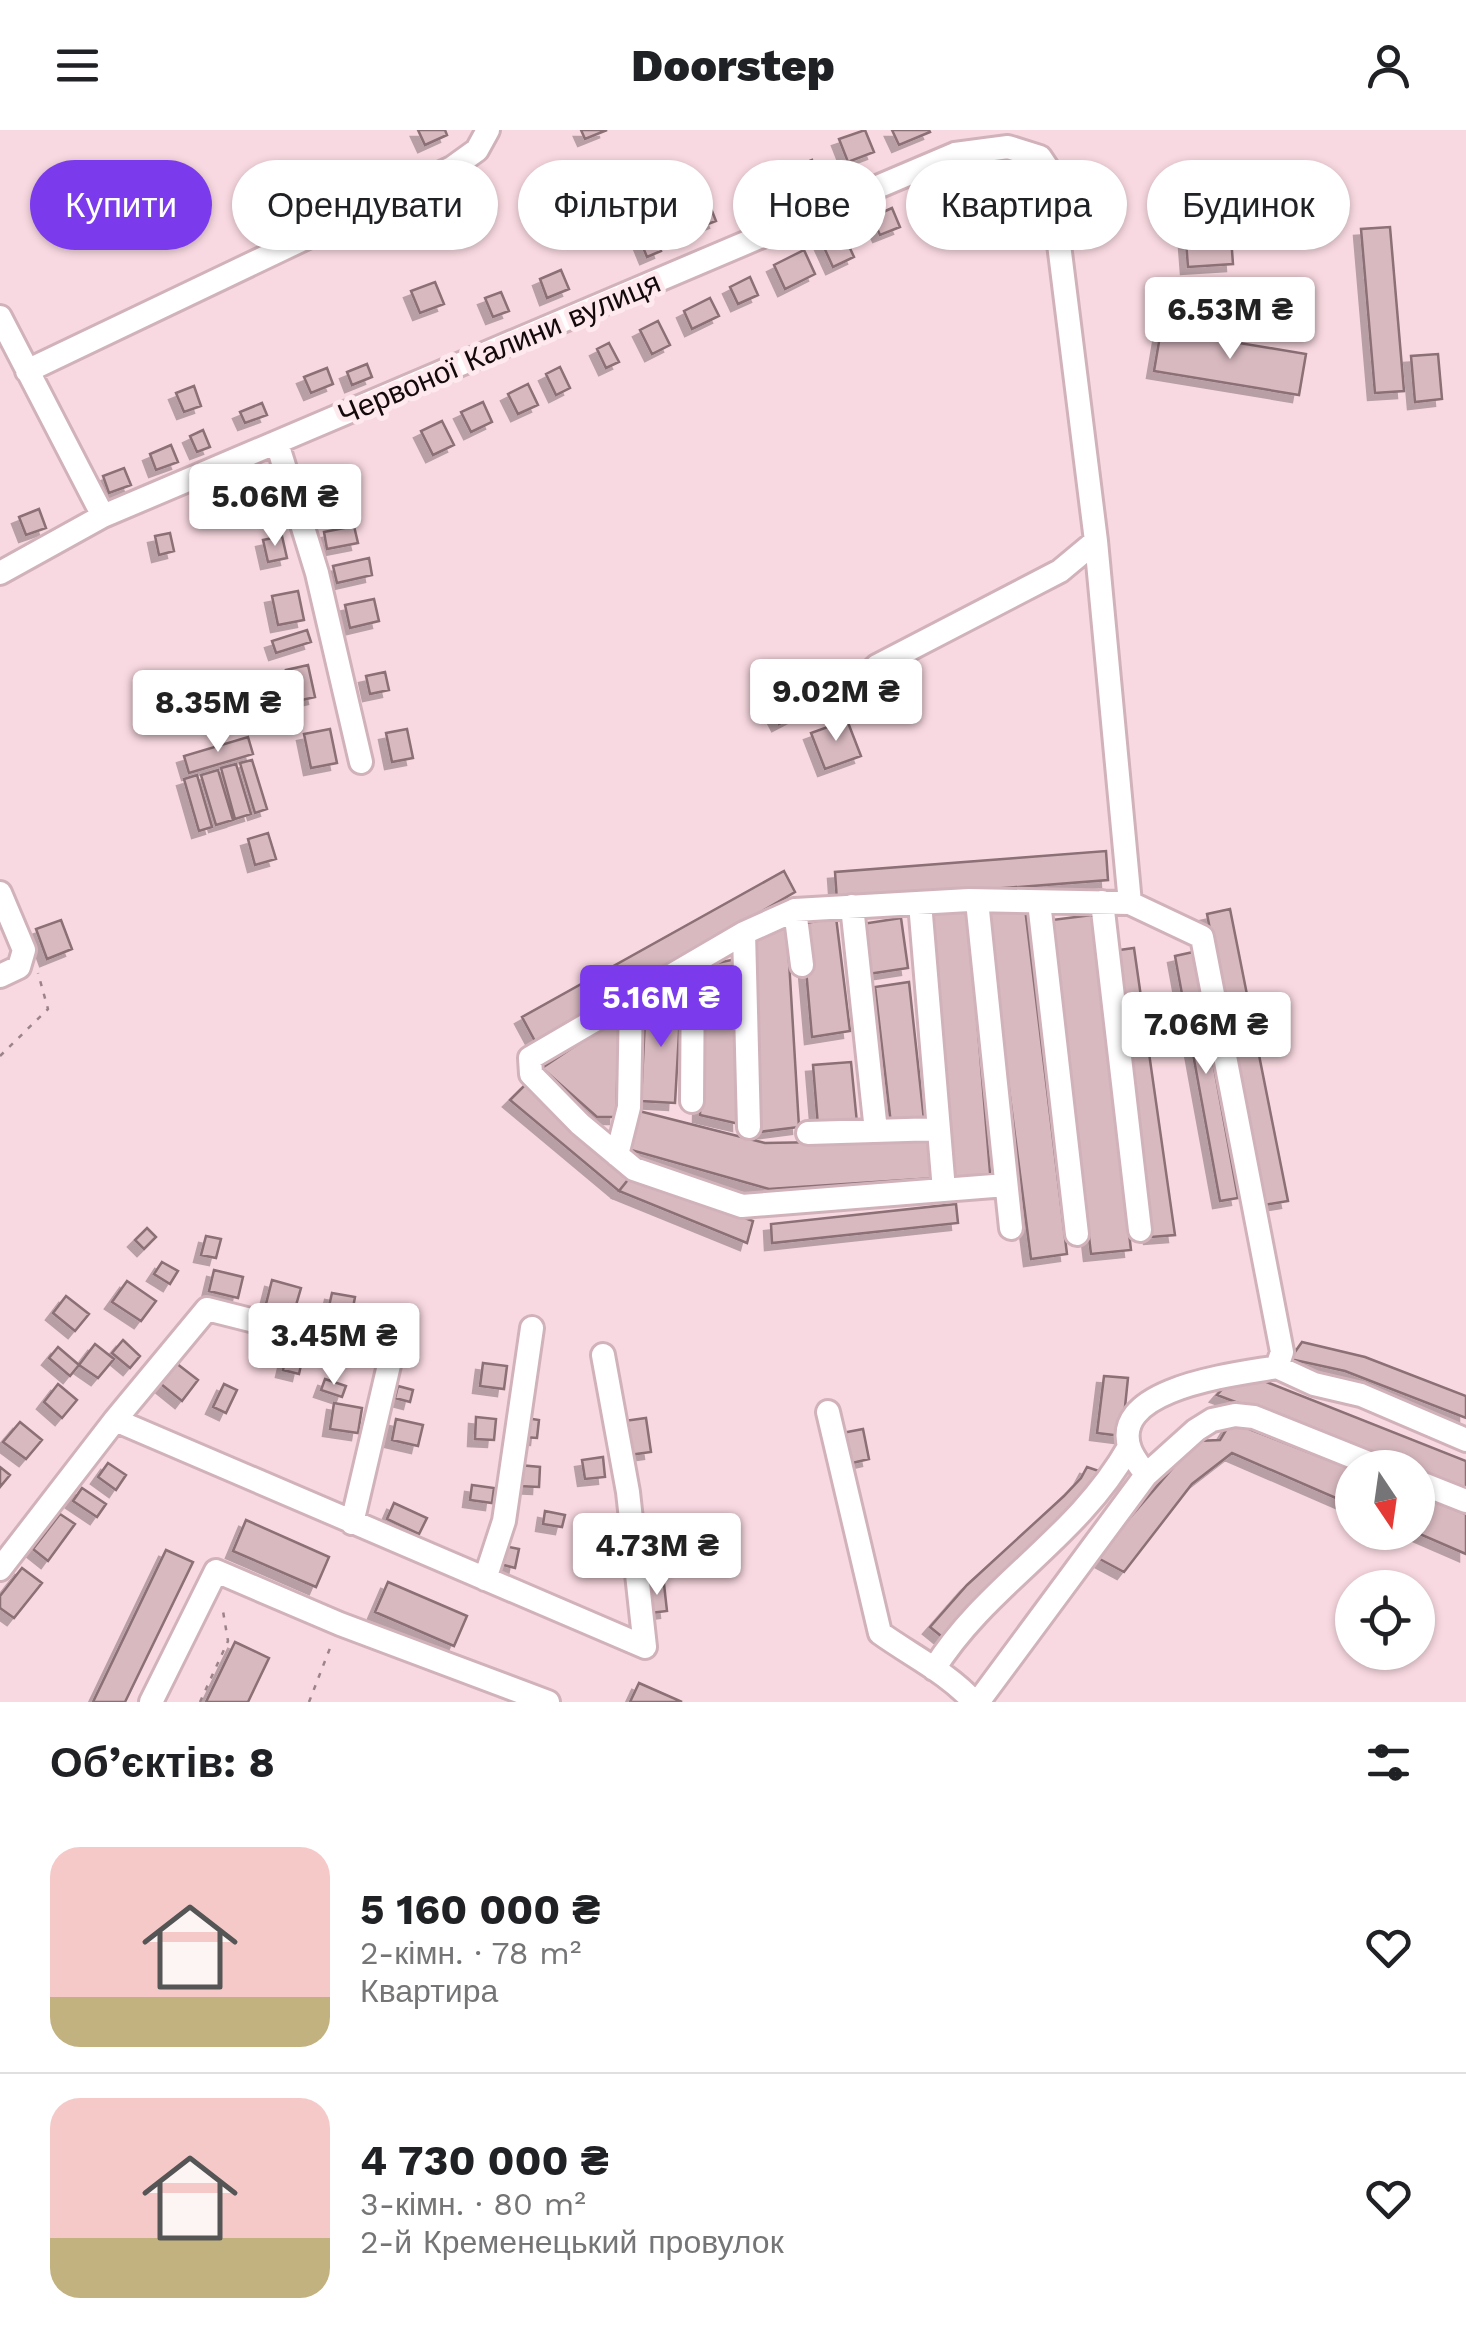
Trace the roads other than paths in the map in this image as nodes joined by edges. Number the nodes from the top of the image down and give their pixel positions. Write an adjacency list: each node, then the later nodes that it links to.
1 (488, 130): 3 (street)
2 (0, 317): 3 (street)
3 (28, 371): 5 (street)
4 (277, 443): 5 (street, Червоної Калини вулиця); 6 (street, Червоної Калини вулиця); 9 (street)
5 (103, 516): 7 (street, Червоної Калини вулиця)
6 (1096, 540): 8 (street); 15 (street)
7 (0, 574)
8 (860, 682)
9 (361, 762)
10 (0, 893): 21 (street)
11 (978, 900): 12 (street); 14 (street); 29 (street)
12 (1039, 902): 13 (street); 33 (street)
13 (1102, 902): 15 (street); 32 (street)
14 (920, 903): 16 (street); 25 (street)
15 (1130, 903): 36 (street)
16 (852, 906): 17 (street); 26 (street)
17 (795, 910): 18 (street); 20 (street)
18 (744, 932): 19 (street); 24 (street)
19 (693, 962): 22 (street); 23 (street)
20 (802, 965)
21 (0, 976)
22 (630, 999): 28 (street); 28 (street)
23 (692, 1101)
24 (749, 1127)
25 (939, 1129): 26 (street); 30 (street)
26 (876, 1131): 27 (street)
27 (808, 1133)
28 (617, 1154): 30 (street)
29 (1006, 1185): 30 (street); 31 (street)
30 (944, 1190)
31 (1011, 1228)
32 (1140, 1230)
33 (1078, 1234)
34 (532, 1328): 47 (street)
35 (603, 1355): 47 (street)
36 (1277, 1367): 39 (street); 40 (street)
37 (828, 1412): 48 (street)
38 (115, 1420): 45 (street); 45 (street); 46 (street)
39 (1466, 1440)
40 (1128, 1447): 42 (street); 48 (street)
41 (1337, 1450): 42 (street)
42 (1146, 1476): 51 (street)
43 (1435, 1489): 44 (street)
44 (1466, 1501)
45 (352, 1523): 47 (street)
46 (0, 1569)
47 (485, 1579)
48 (934, 1669): 51 (street)
49 (151, 1702): 50 (street)
50 (548, 1702)
51 (976, 1702)

